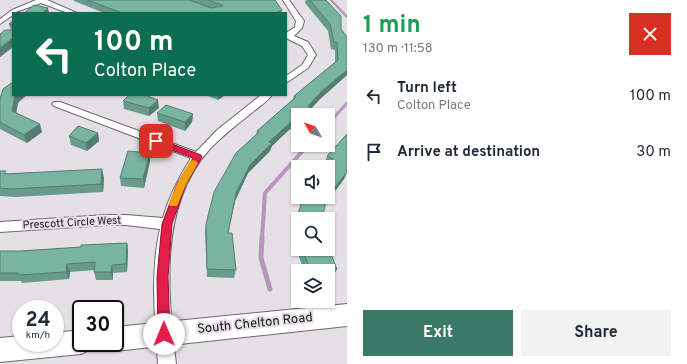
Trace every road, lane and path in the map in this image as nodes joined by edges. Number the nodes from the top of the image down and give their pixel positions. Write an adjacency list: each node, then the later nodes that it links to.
1 (41, 0): 3 (street); 4 (street)
2 (286, 0): 7 (street)
3 (14, 12)
4 (71, 12)
5 (12, 13): 6 (street)
6 (0, 22)
7 (287, 35): 8 (street)
8 (287, 79)
9 (266, 96): 11 (street)
10 (57, 104): 11 (street)
11 (198, 157): 12 (street)
12 (167, 224): 13 (street, Prescott Circle West); 15 (street)
13 (0, 227)
14 (347, 315): 15 (main road, South Chelton Road)
15 (164, 334): 16 (main road, South Chelton Road); 19 (street)
16 (124, 337)
17 (72, 343): 18 (main road)
18 (0, 350)
19 (167, 364)

